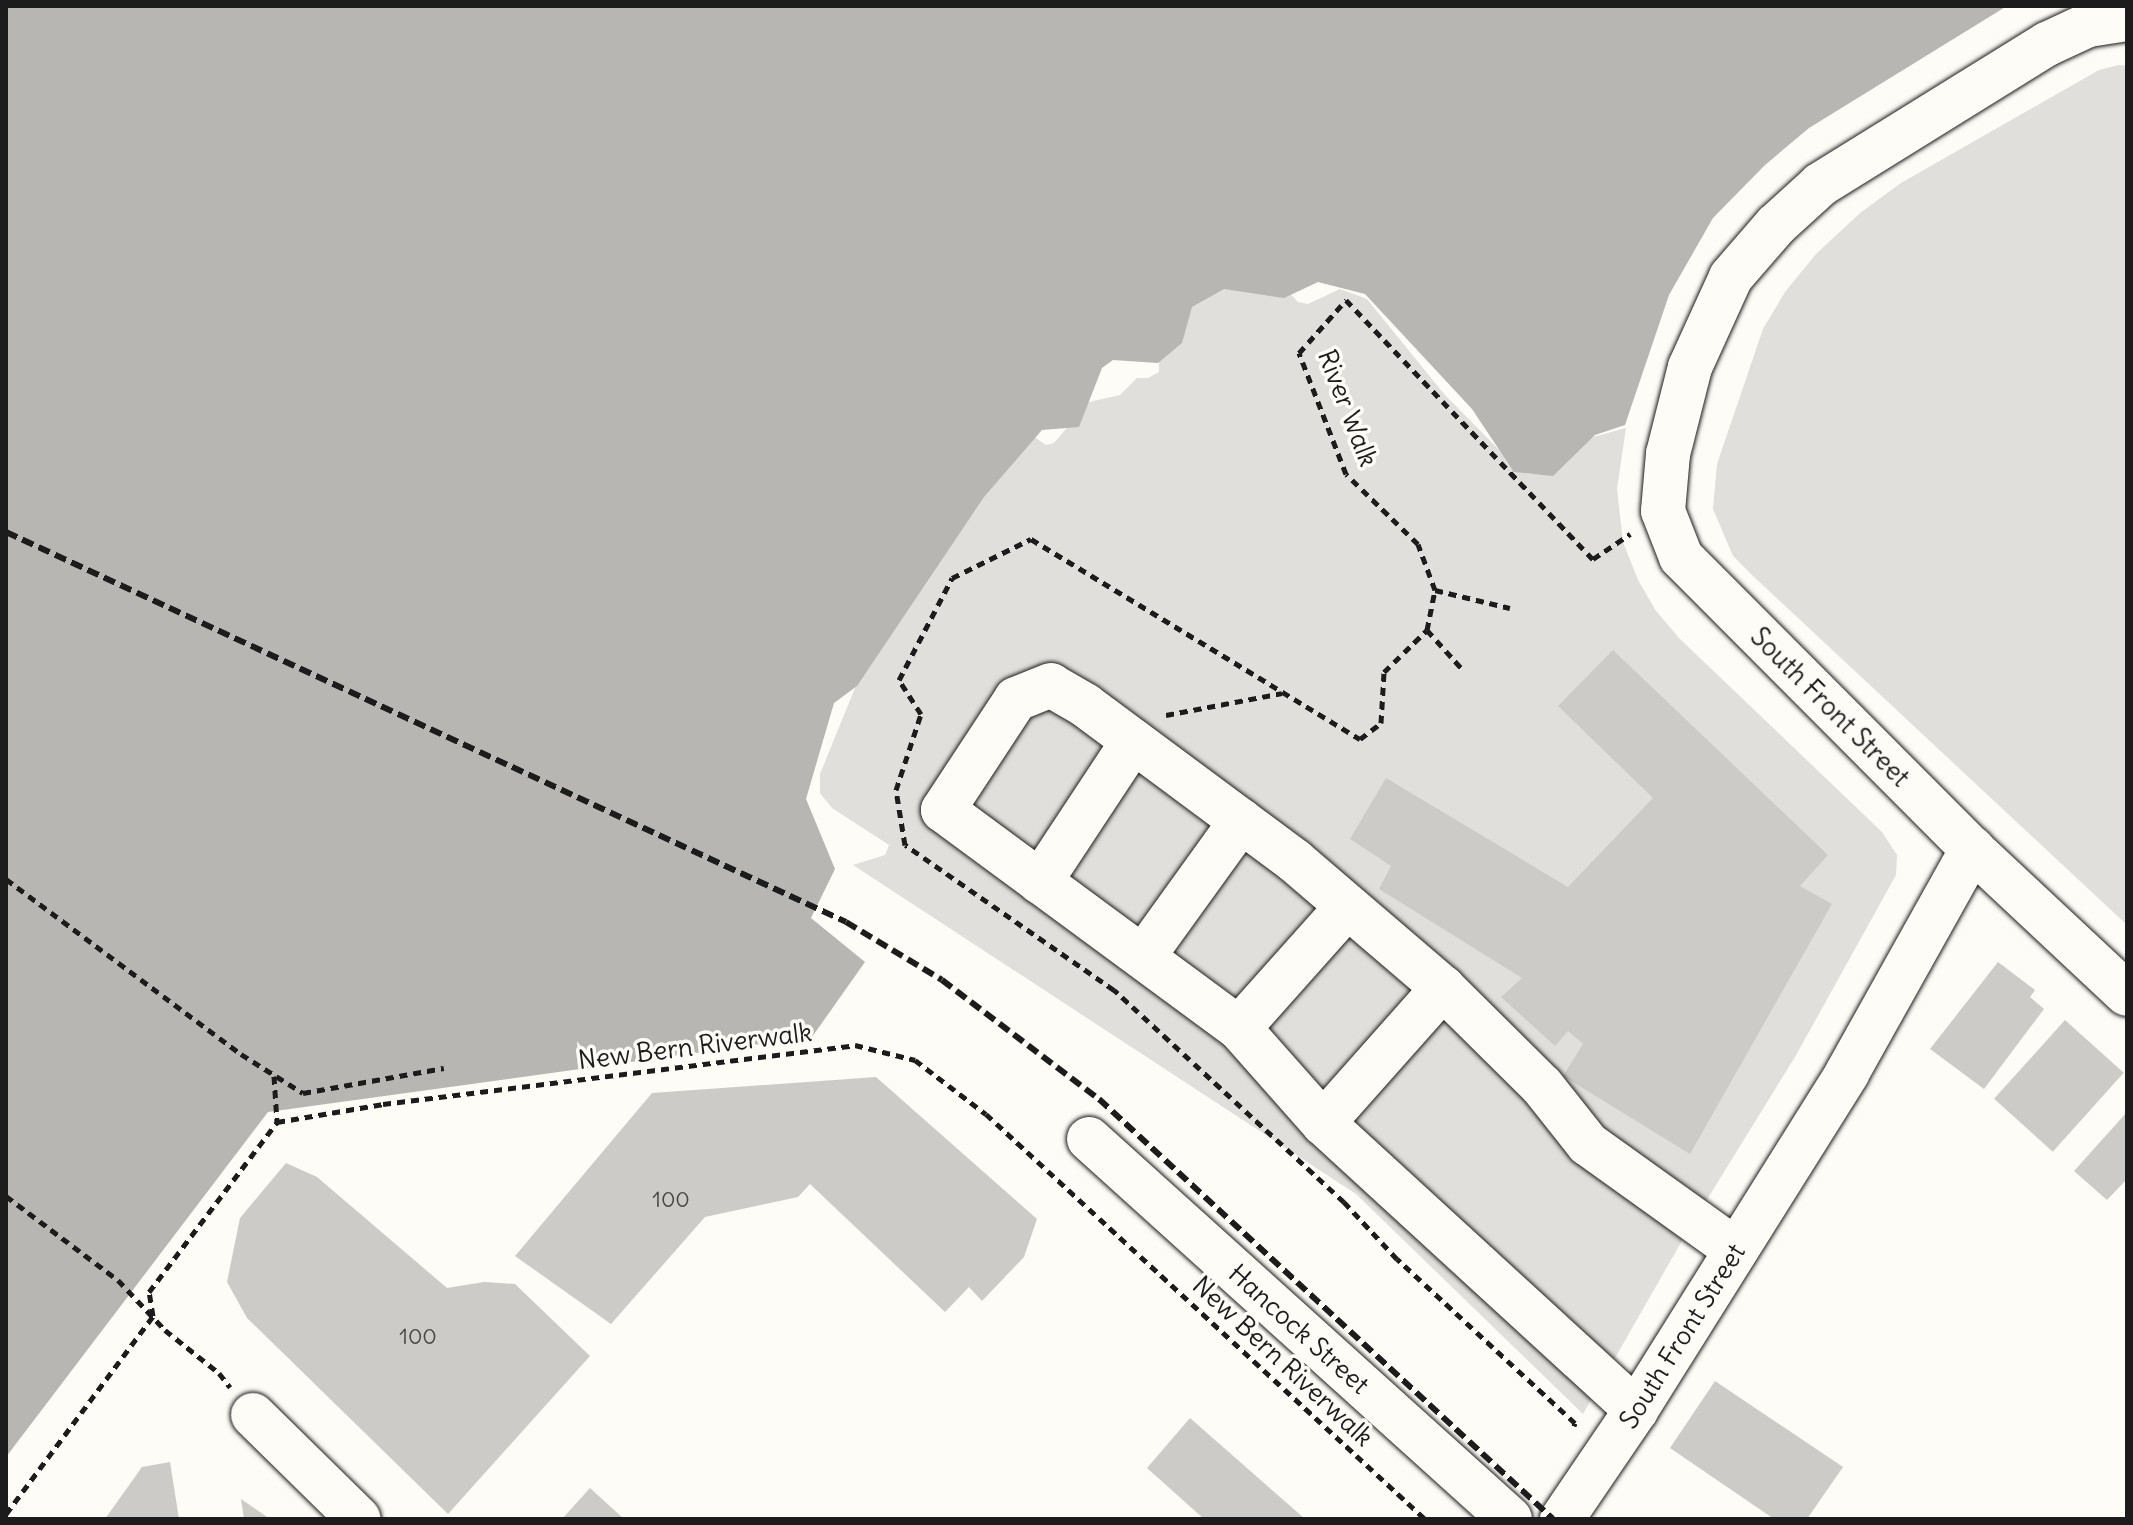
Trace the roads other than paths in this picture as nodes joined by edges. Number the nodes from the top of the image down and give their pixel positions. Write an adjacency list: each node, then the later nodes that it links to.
1 (2127, 19): 4 (street, South Front Street)
2 (1143, 729): 3 (street); 5 (street); 5 (street)
3 (1241, 821): 6 (street); 7 (street)
4 (1972, 849): 9 (street); 13 (street, South Front Street)
5 (1040, 882): 7 (street)
6 (1346, 908): 8 (street); 10 (street)
7 (1143, 957): 10 (street)
8 (1443, 988): 11 (street); 13 (street)
9 (2127, 994)
10 (1239, 1028): 11 (street)
11 (1323, 1123): 14 (street)
12 (1089, 1139): 17 (street, Hancock Street)
13 (1736, 1250): 14 (street, South Front Street)
14 (1636, 1410): 18 (street, South Front Street)
15 (253, 1415): 16 (street)
16 (359, 1519)
17 (1510, 1519)
18 (1562, 1519)

